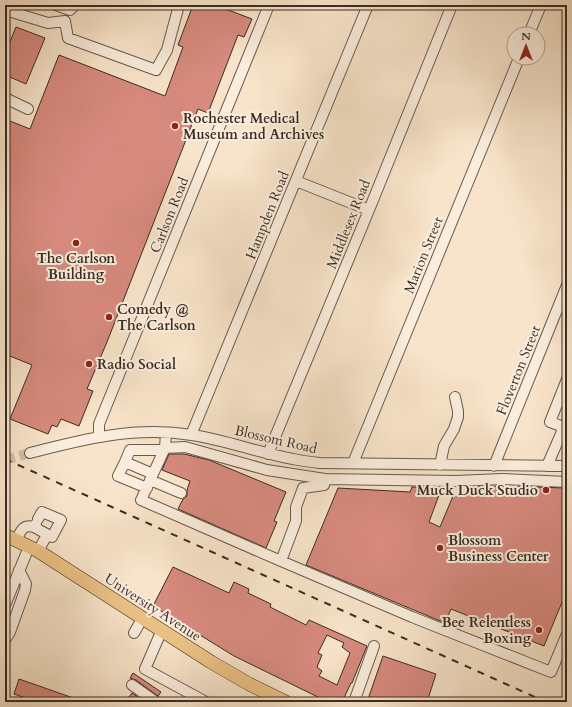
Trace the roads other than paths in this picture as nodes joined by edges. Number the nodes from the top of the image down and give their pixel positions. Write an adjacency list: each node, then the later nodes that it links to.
1 (56, 5): 7 (street)
2 (178, 5): 9 (street)
3 (269, 5): 21 (street, Carlson Road)
4 (368, 5): 14 (street, Hampden Road)
5 (452, 5): 15 (street, Middlesex Road)
6 (541, 5): 10 (street)
7 (73, 8): 9 (street)
8 (5, 10): 9 (street)
9 (65, 21)
10 (532, 26)
11 (516, 66): 26 (street, Marion Street)
12 (5, 98): 13 (street)
13 (28, 109)
14 (296, 181): 15 (street); 20 (street, Hampden Road)
15 (369, 210): 24 (street, Middlesex Road)
16 (566, 292): 28 (street, Floverton Street)
17 (567, 379): 29 (street)
18 (455, 397): 27 (street)
19 (166, 433): 20 (street, Blossom Road); 21 (street, Blossom Road); 22 (street)
20 (191, 435): 24 (street, Blossom Road)
21 (99, 436): 23 (street, Blossom Road)
22 (164, 449): 25 (street); 31 (street); 32 (street)
23 (30, 453)
24 (268, 454): 26 (street, Blossom Road)
25 (125, 462): 32 (street); 32 (street)
26 (353, 463): 27 (street, Blossom Road)
27 (440, 465): 28 (street, Blossom Road)
28 (494, 466): 29 (street, Blossom Road)
29 (547, 466): 30 (street, Blossom Road)
30 (567, 466)
31 (325, 479): 33 (street); 39 (street)
32 (150, 481): 34 (street); 39 (street)
33 (567, 482)
34 (181, 494)
35 (36, 523): 36 (street); 36 (street); 37 (street)
36 (47, 534): 38 (street)
37 (11, 538): 38 (main road, University Avenue)
38 (33, 549): 40 (street); 42 (main road, University Avenue)
39 (281, 561): 45 (street)
40 (19, 570): 41 (street); 46 (street)
41 (5, 605)
42 (142, 619): 43 (main road, University Avenue); 44 (street)
43 (161, 632): 50 (street); 51 (main road, University Avenue)
44 (134, 634)
45 (567, 634)
46 (5, 640)
47 (374, 646): 52 (street)
48 (132, 685): 49 (street)
49 (156, 702)
50 (206, 702)
51 (286, 702)
52 (354, 702)

